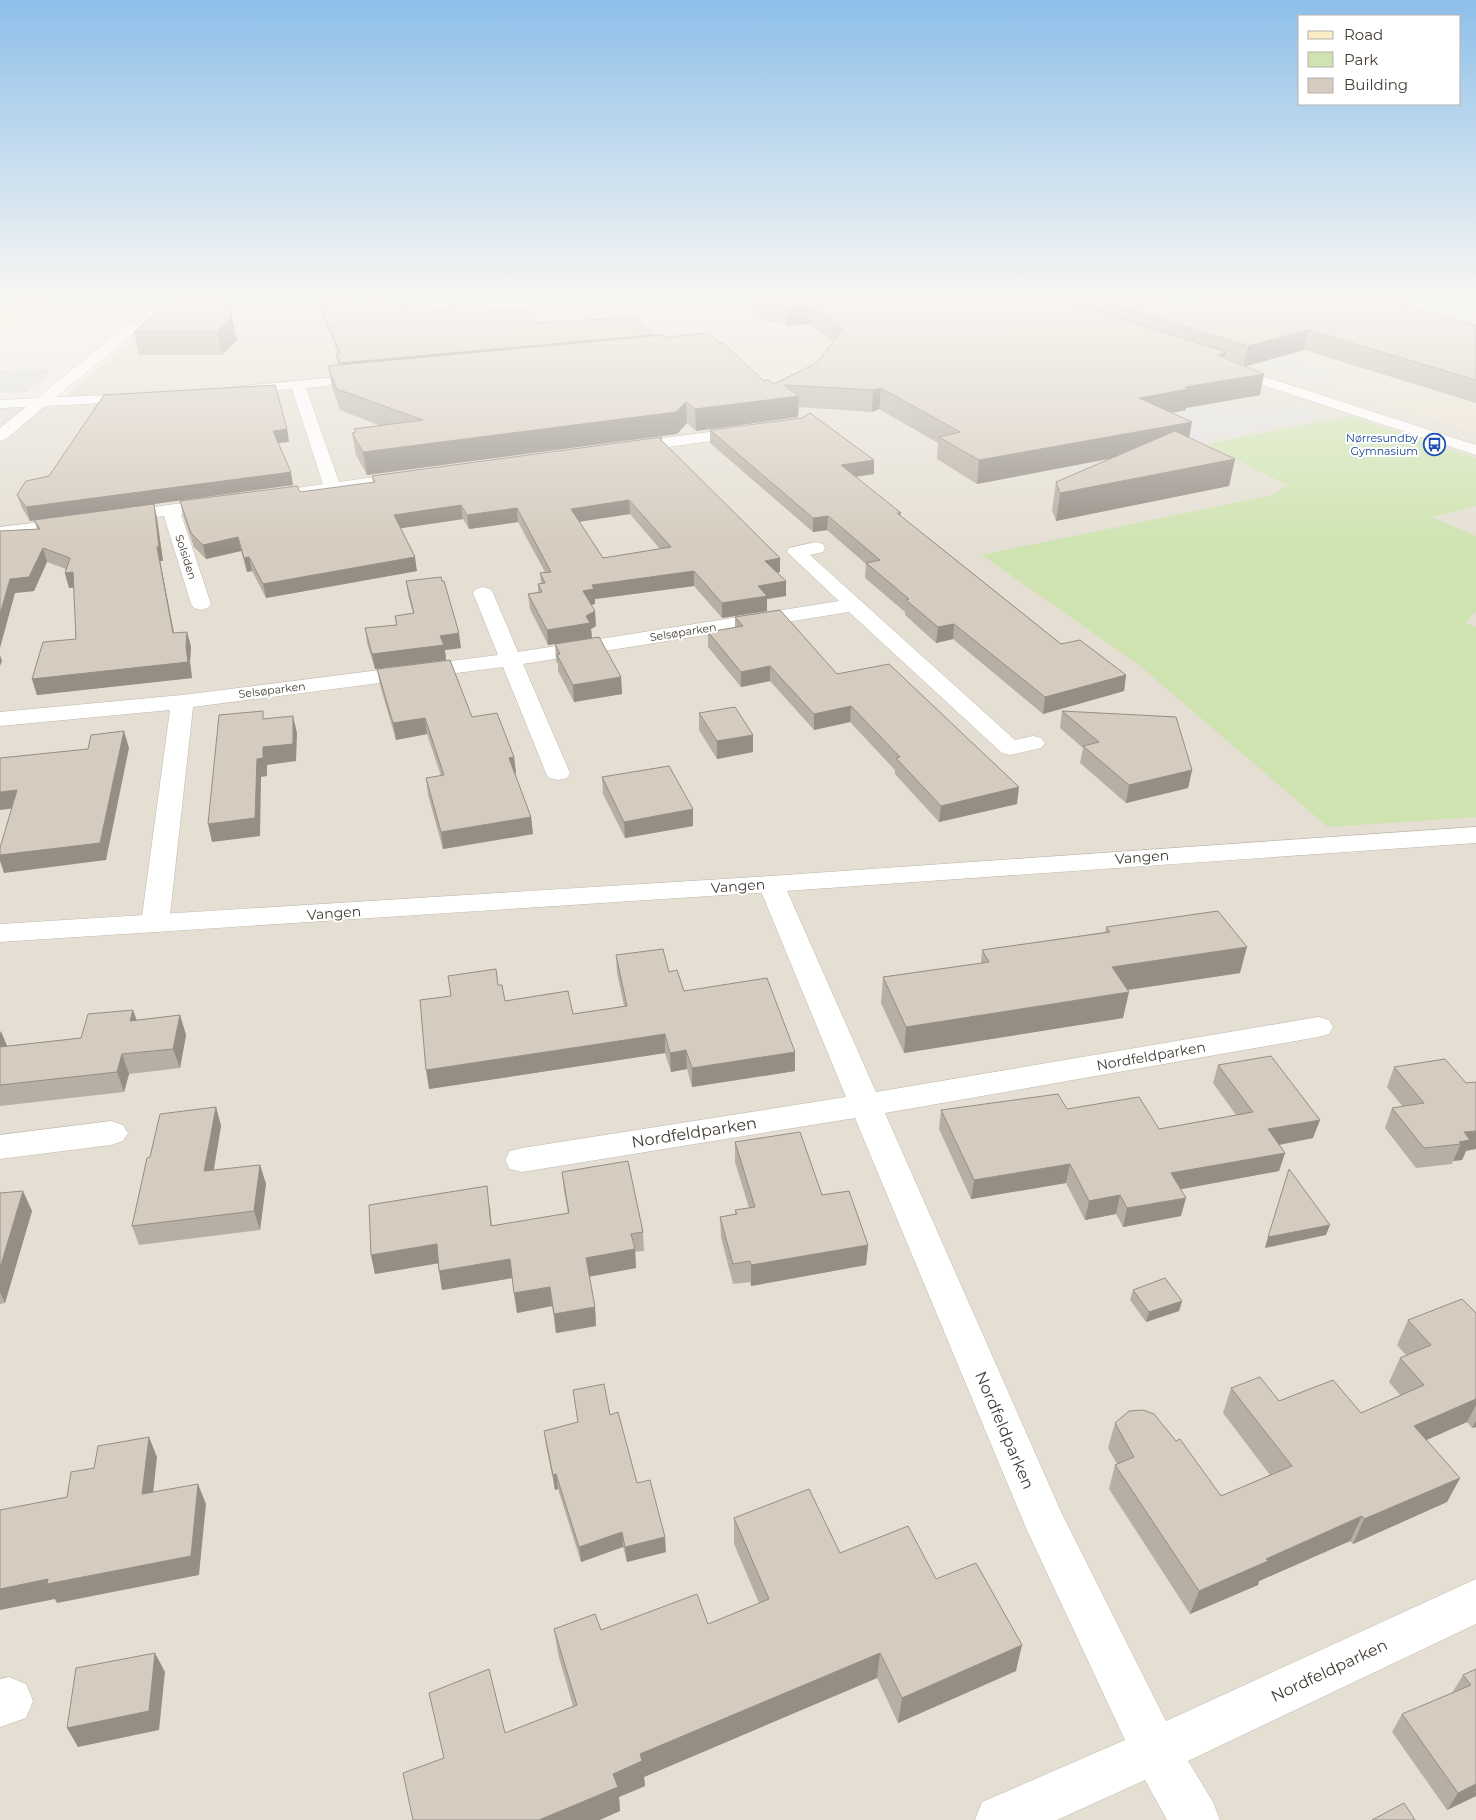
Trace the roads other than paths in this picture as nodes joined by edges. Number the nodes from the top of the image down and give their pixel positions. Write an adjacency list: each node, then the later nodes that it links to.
1 (68, 380): 8 (street)
2 (345, 380): 4 (street)
3 (1262, 380): 11 (street)
4 (298, 385): 5 (street); 14 (street)
5 (219, 392)
6 (150, 397): 8 (street)
7 (0, 404): 8 (street)
8 (39, 404): 10 (street)
9 (762, 430): 12 (street)
10 (0, 436)
11 (1476, 450)
12 (606, 451)
13 (431, 475): 14 (street)
14 (334, 488): 15 (street)
15 (257, 498)
16 (238, 501): 17 (street)
17 (171, 510): 18 (street); 21 (street, Solsiden)
18 (0, 532)
19 (816, 548): 22 (street)
20 (483, 593): 23 (street)
21 (201, 604)
22 (854, 605): 23 (street, Selsøparken); 26 (street)
23 (511, 660): 24 (street, Selsøparken); 27 (street)
24 (182, 702): 25 (street, Selsøparken); 30 (street)
25 (0, 719)
26 (1033, 743)
27 (558, 774)
28 (1476, 835): 29 (street, Vangen)
29 (771, 884): 30 (street, Vangen); 33 (street, Nordfeldparken)
30 (156, 924): 31 (street, Vangen)
31 (0, 933)
32 (1318, 1027): 33 (street, Nordfeldparken)
33 (865, 1104): 36 (street, Nordfeldparken); 38 (street, Nordfeldparken)
34 (111, 1132): 35 (street)
35 (0, 1147)
36 (522, 1160)
37 (1476, 1602): 38 (street, Nordfeldparken)
38 (1155, 1751): 39 (street, Nordfeldparken); 40 (street, Nordfeldparken)
39 (1000, 1820)
40 (1194, 1820)

